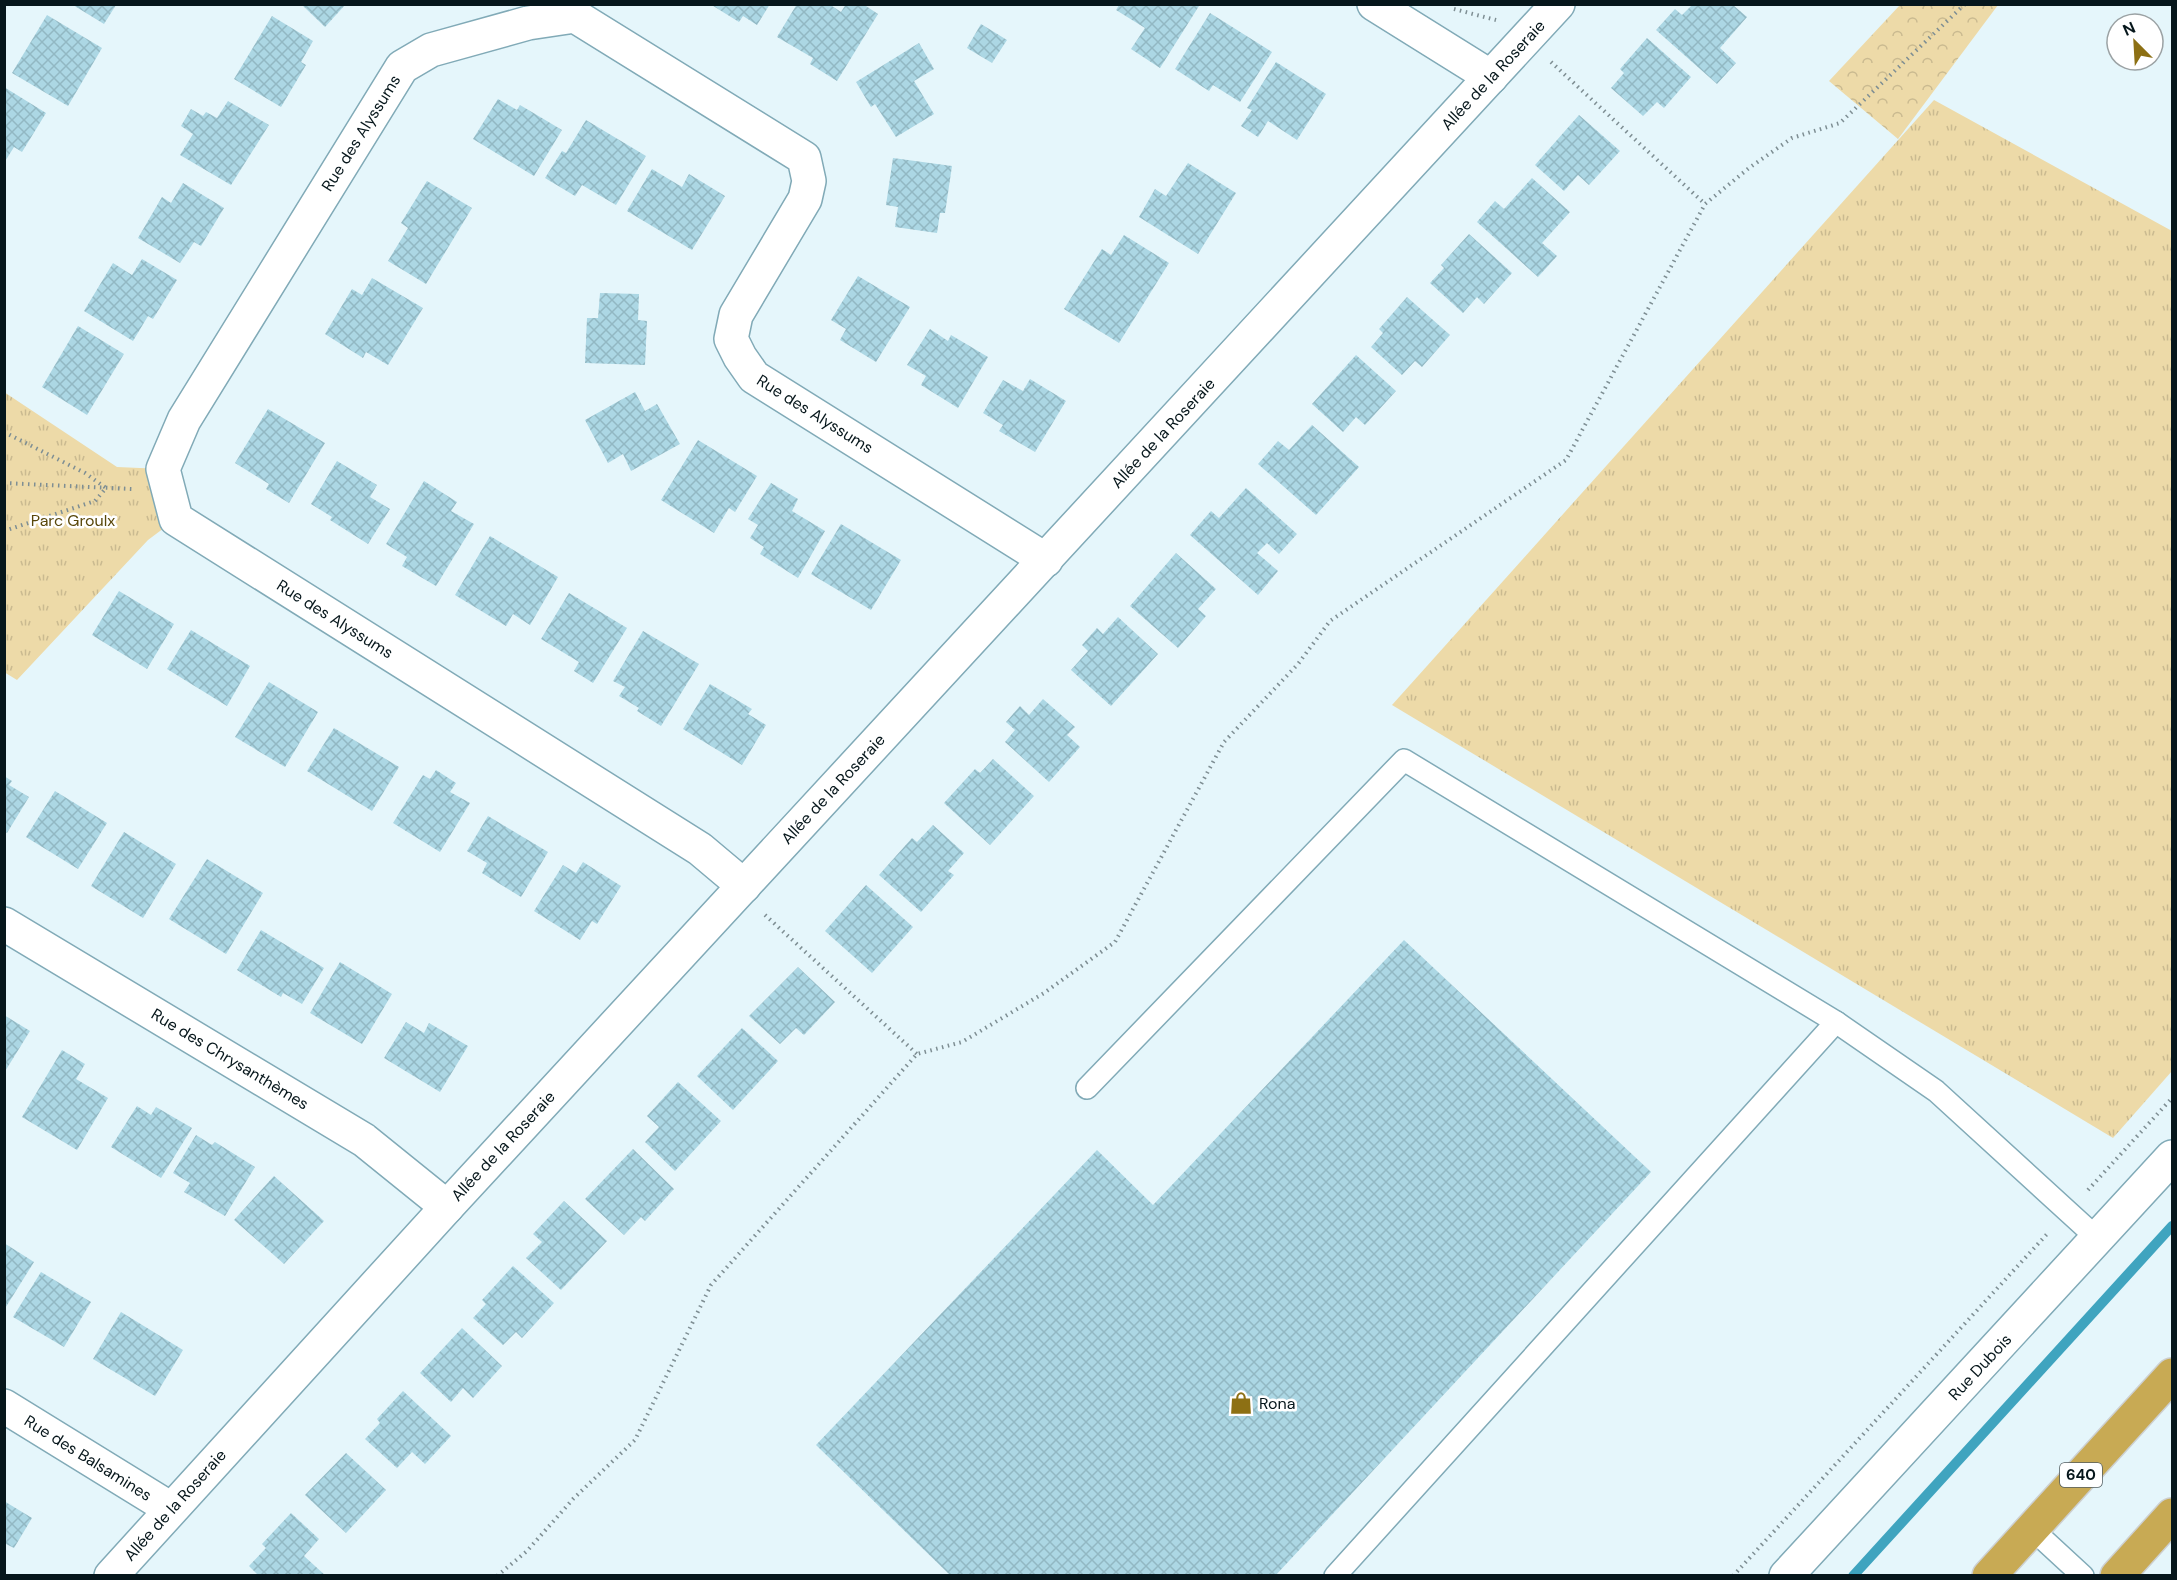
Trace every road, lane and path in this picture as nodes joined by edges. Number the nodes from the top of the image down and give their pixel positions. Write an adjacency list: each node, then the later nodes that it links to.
1 (1374, 4): 7 (street)
2 (1558, 4): 7 (street, Allée de la Roseraie)
3 (1965, 4): 8 (path)
4 (1447, 8): 5 (path)
5 (1507, 23)
6 (1549, 61): 8 (path)
7 (1491, 77): 14 (street, Allée de la Roseraie)
8 (1705, 204): 18 (path)
9 (4, 432): 11 (path)
10 (4, 483): 11 (path)
11 (106, 488): 12 (path); 13 (path)
12 (168, 490): 14 (street, Rue des Alyssums); 15 (street, Rue des Alyssums)
13 (4, 531)
14 (1046, 560): 15 (street, Allée de la Roseraie)
15 (744, 886): 18 (path); 22 (street, Allée de la Roseraie)
16 (4, 924): 22 (street, Rue des Chrysanthèmes)
17 (1836, 1022): 19 (lane); 23 (lane); 32 (lane)
18 (917, 1054): 31 (path)
19 (1087, 1088)
20 (2172, 1098): 23 (path)
21 (2172, 1157): 24 (street, Rue Dubois)
22 (447, 1207): 27 (street, Allée de la Roseraie)
23 (2068, 1212): 24 (lane); 33 (path)
24 (2098, 1239): 34 (street, Rue Dubois)
25 (2172, 1375): 29 (highway, 640)
26 (4, 1406): 27 (street, Rue des Balsamines)
27 (171, 1509): 30 (street, Allée de la Roseraie)
28 (2172, 1515): 37 (highway)
29 (2032, 1529): 35 (highway, 640); 36 (lane)
30 (111, 1575)
31 (497, 1575)
32 (1335, 1575)
33 (1732, 1575)
34 (1786, 1575)
35 (1989, 1575)
36 (2083, 1575)
37 (2117, 1575)

